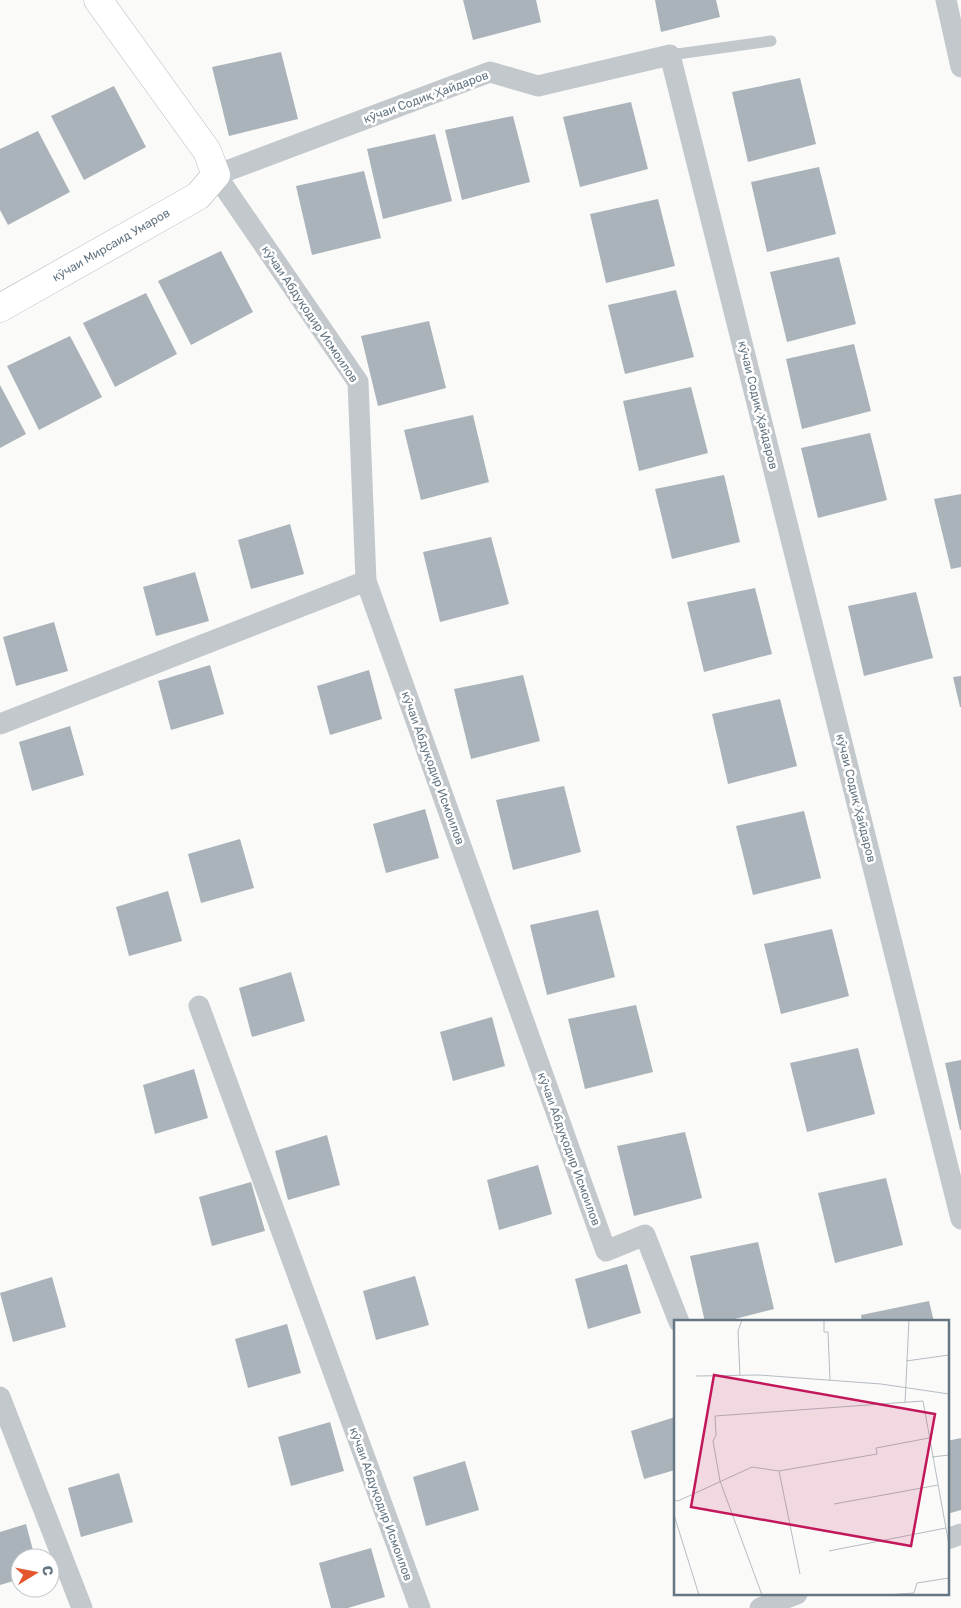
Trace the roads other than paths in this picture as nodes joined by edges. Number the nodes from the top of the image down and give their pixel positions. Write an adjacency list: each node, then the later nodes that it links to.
1 (98, 0): 6 (street)
2 (946, 0): 5 (street)
3 (771, 41): 4 (lane)
4 (670, 55): 6 (street, кӯчаи Содиқ Ҳайдаров); 11 (street, кӯчаи Содиқ Ҳайдаров)
5 (961, 67)
6 (216, 175): 7 (street, кӯчаи Мирсаид Умаров); 8 (street, кӯчаи Абдуқодир Исмоилов)
7 (0, 308)
8 (366, 581): 9 (street); 12 (street, кӯчаи Абдуқодир Исмоилов)
9 (0, 724)
10 (198, 1006): 18 (street, кӯчаи Абдуқодир Исмоилов)
11 (961, 1219)
12 (678, 1320)
13 (0, 1397): 17 (street)
14 (961, 1534): 15 (street)
15 (948, 1539)
16 (788, 1596): 19 (street)
17 (82, 1608)
18 (420, 1608)
19 (760, 1608)

